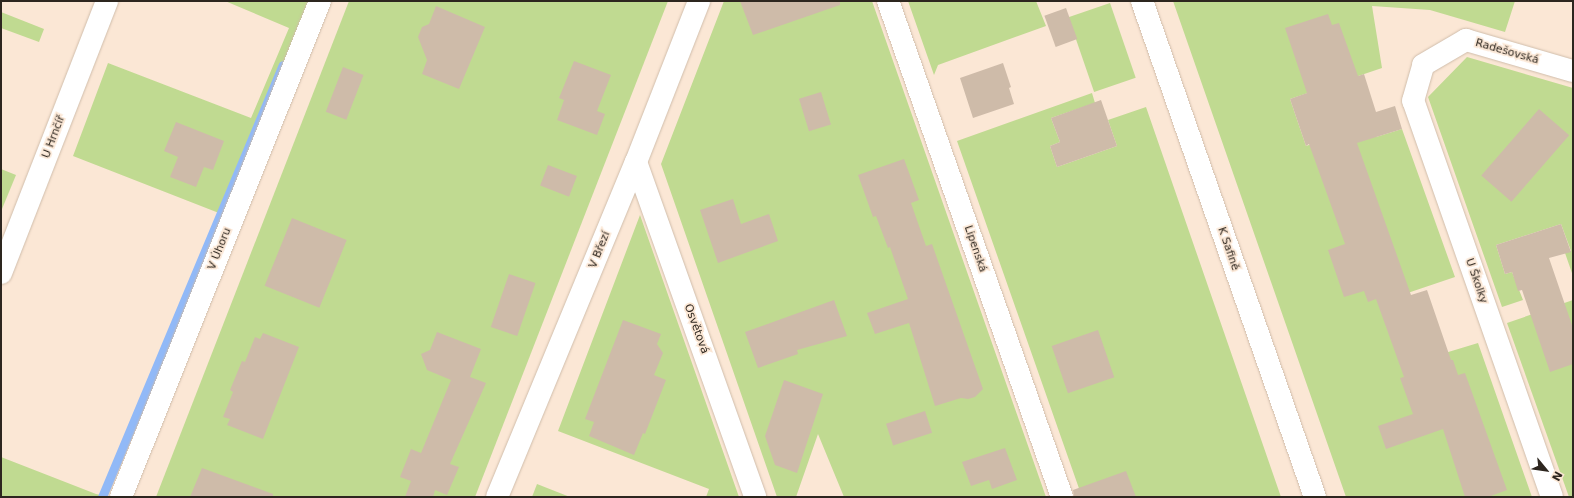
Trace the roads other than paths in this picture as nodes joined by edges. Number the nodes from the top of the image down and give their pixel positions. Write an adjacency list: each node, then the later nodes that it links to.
1 (107, 1): 9 (street, U Hrnčíř)
2 (320, 1): 10 (street, V Úhoru)
3 (700, 1): 8 (street, V Březí)
4 (888, 1): 13 (street, Lipenská)
5 (1142, 1): 14 (street, K Safině)
6 (1423, 65): 7 (street, Radešovská); 15 (street, U Školky)
7 (1573, 71)
8 (636, 162): 11 (street, V Březí); 12 (street, Osvětová)
9 (1, 273)
10 (121, 497)
11 (498, 497)
12 (755, 497)
13 (1062, 497)
14 (1315, 497)
15 (1552, 497)

